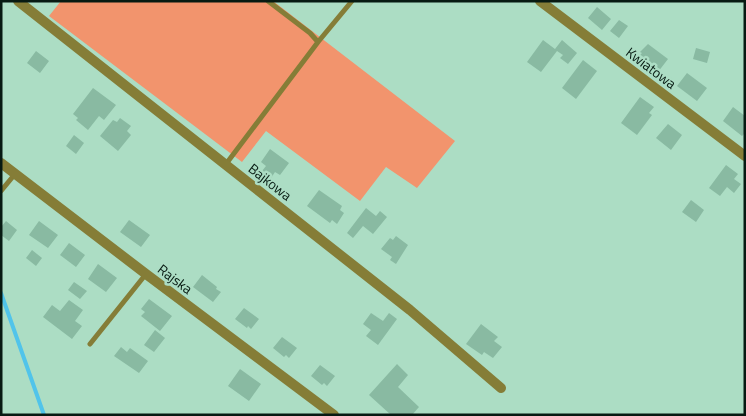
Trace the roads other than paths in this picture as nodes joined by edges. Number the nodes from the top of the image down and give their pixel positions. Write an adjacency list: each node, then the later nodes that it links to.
1 (18, 1): 8 (street, Bajkowa)
2 (268, 1): 5 (lane)
3 (352, 1): 5 (lane)
4 (540, 1): 6 (street, Kwiatowa)
5 (318, 42): 8 (lane)
6 (745, 156)
7 (1, 163): 9 (street, Rajska)
8 (226, 164): 13 (street, Bajkowa)
9 (15, 174): 10 (lane); 11 (street, Rajska)
10 (1, 191)
11 (146, 274): 12 (lane); 14 (street, Rajska)
12 (90, 344)
13 (501, 388)
14 (334, 415)

